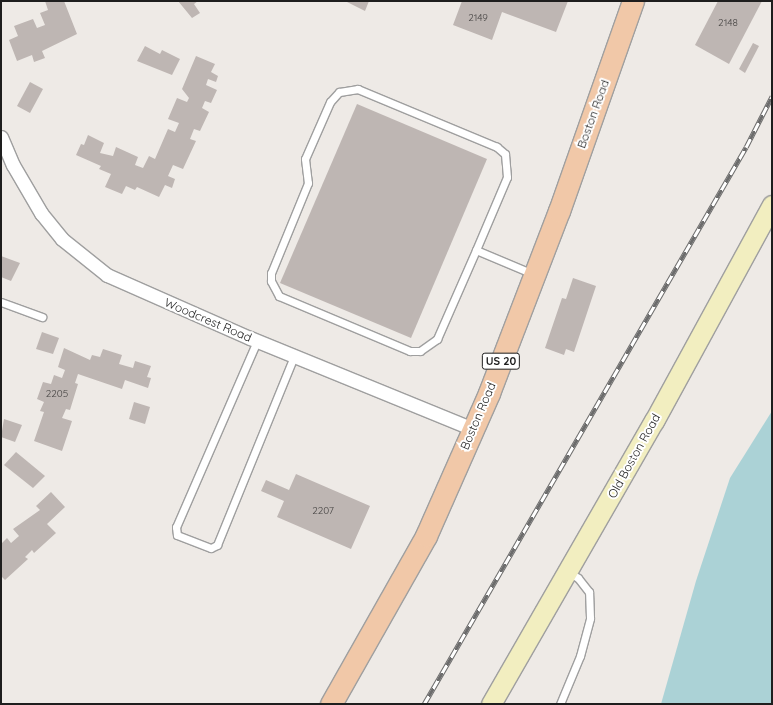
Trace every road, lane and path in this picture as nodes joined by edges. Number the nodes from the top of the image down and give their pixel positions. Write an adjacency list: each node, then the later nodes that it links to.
1 (633, 1): 5 (main road, Boston Road / US 20)
2 (1, 137): 8 (street, Woodcrest Road)
3 (772, 204): 11 (street, Old Boston Road)
4 (476, 250): 4 (lane); 5 (lane)
5 (533, 274): 10 (main road, Boston Road / US 20)
6 (1, 302): 7 (lane)
7 (42, 317)
8 (257, 341): 9 (street, Woodcrest Road); 9 (lane)
9 (294, 356): 10 (street, Woodcrest Road)
10 (473, 429): 12 (main road, Boston Road / US 20)
11 (568, 572): 13 (street, Old Boston Road); 14 (lane)
12 (331, 704)
13 (490, 704)
14 (560, 704)

